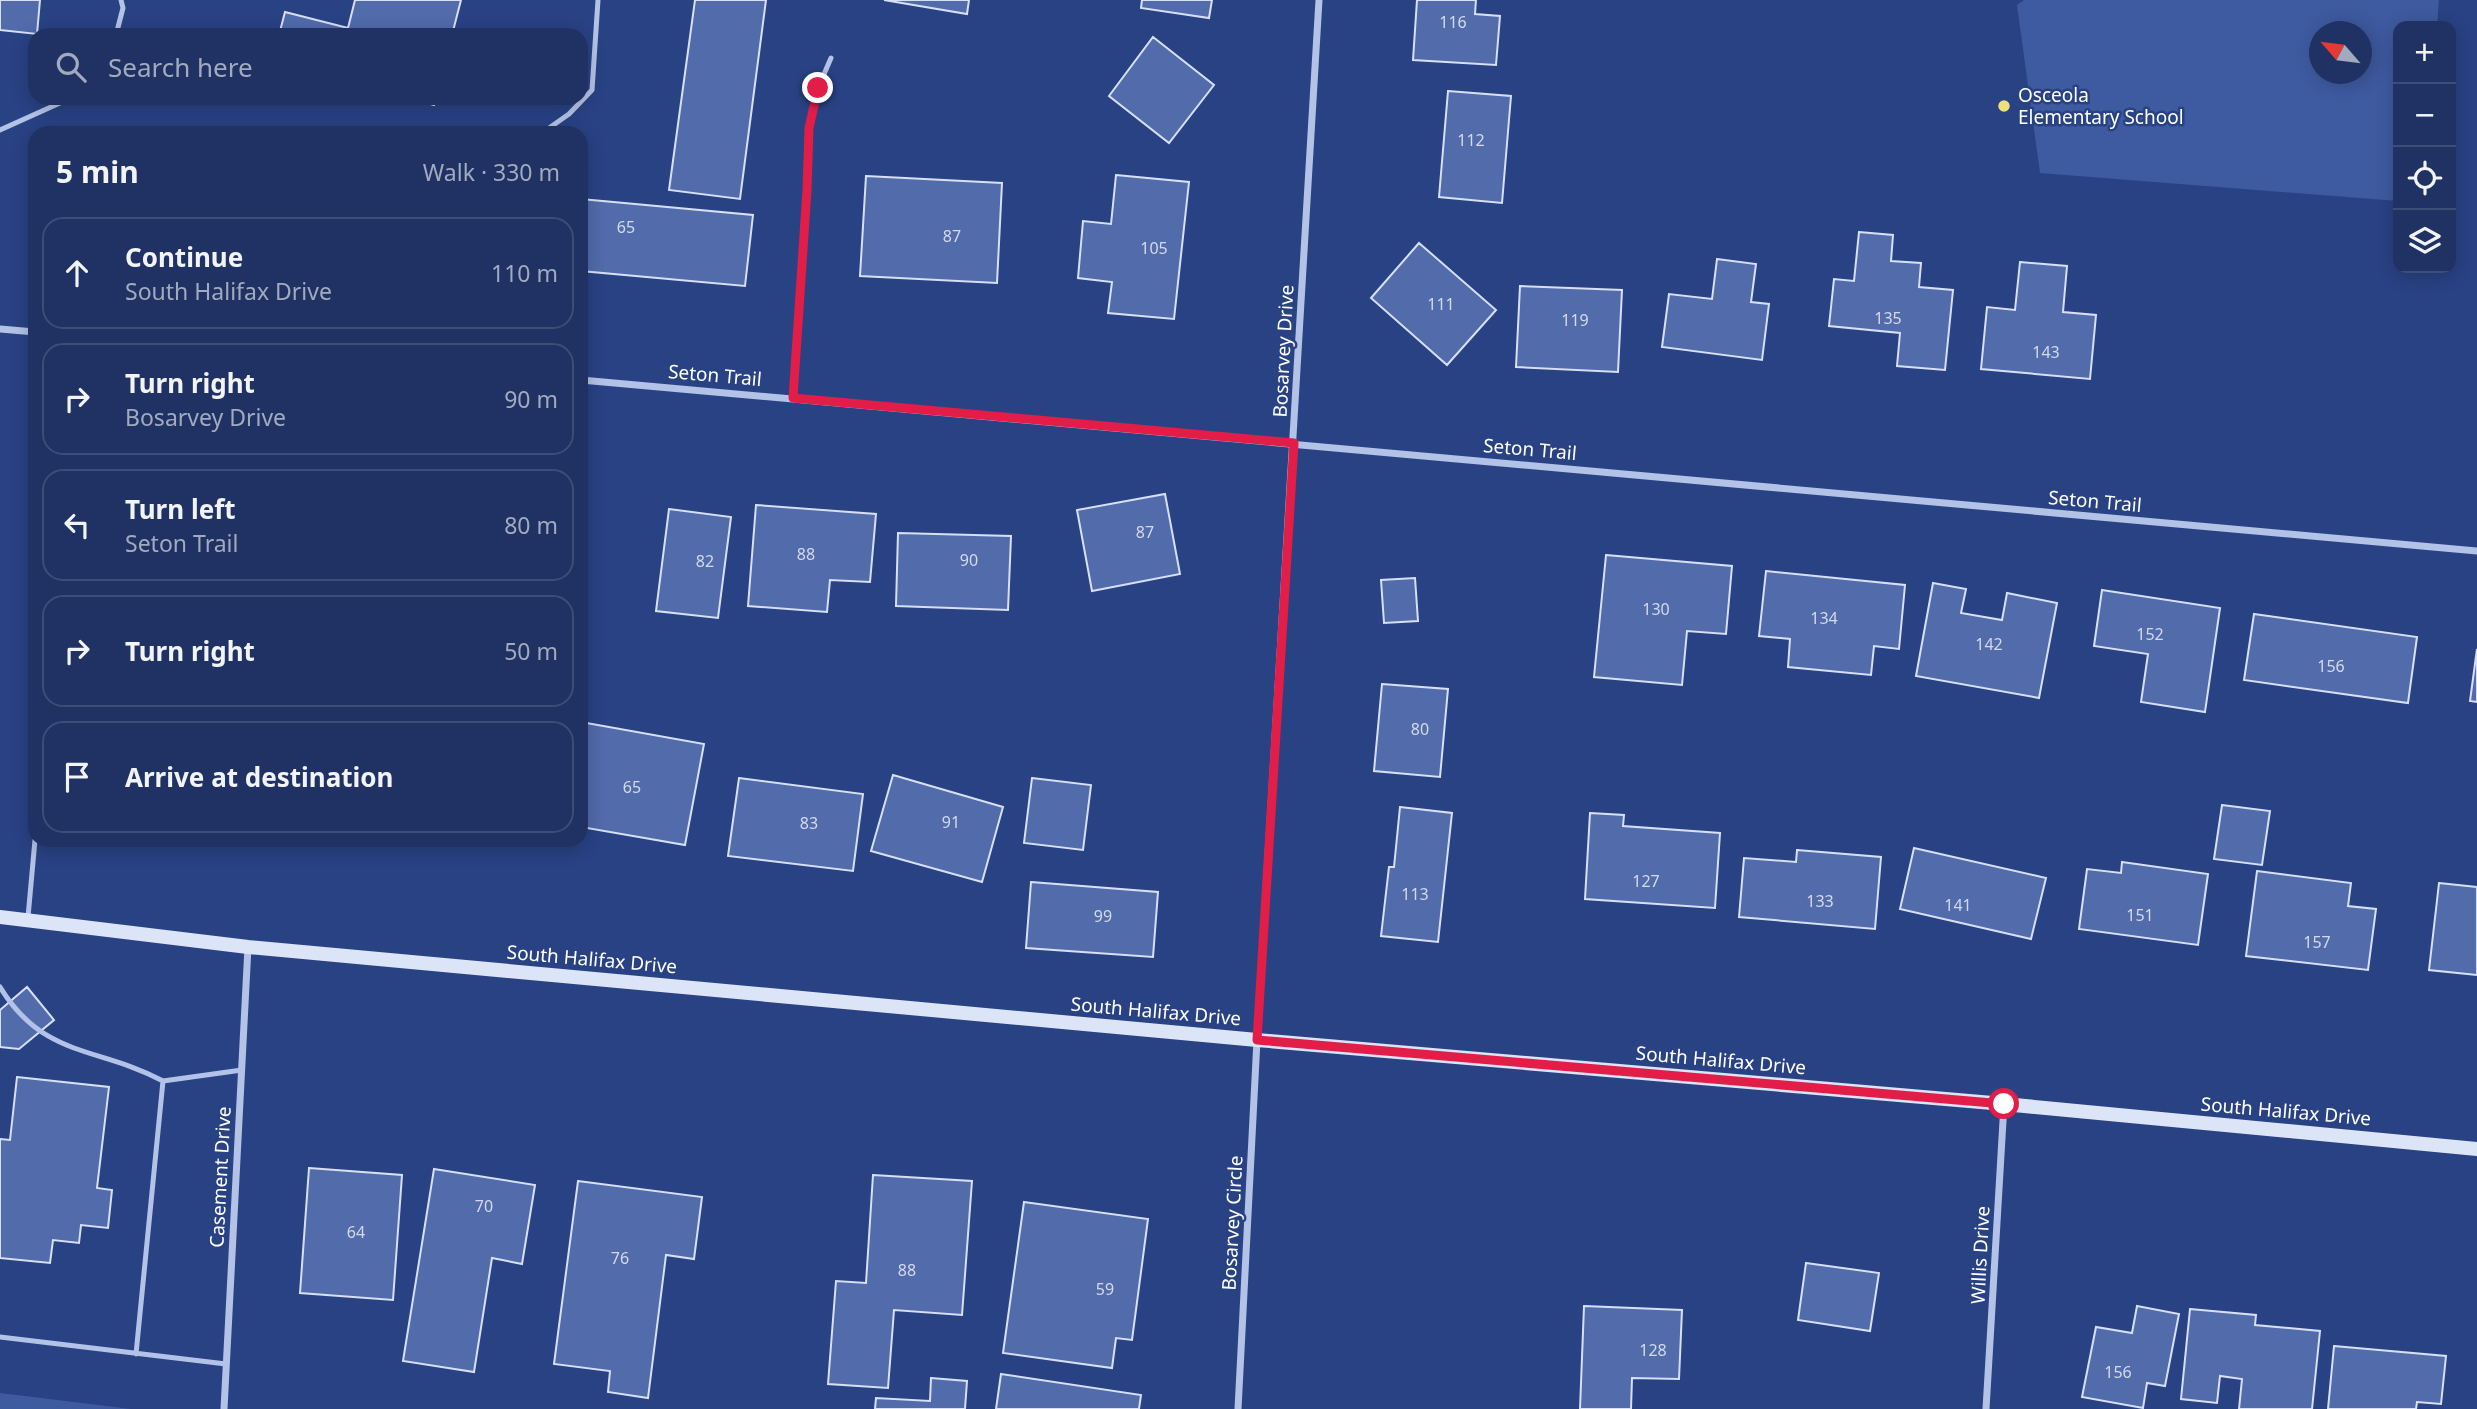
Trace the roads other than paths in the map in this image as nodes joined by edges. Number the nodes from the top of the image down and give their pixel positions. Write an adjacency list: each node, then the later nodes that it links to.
1 (121, 0): 4 (lane)
2 (597, 0): 6 (lane)
3 (1319, 0): 15 (street, Bosarvey Drive)
4 (118, 28)
5 (831, 58): 14 (lane)
6 (588, 94)
7 (55, 105): 10 (lane)
8 (578, 105): 9 (lane)
9 (552, 126)
10 (0, 130)
11 (0, 329): 12 (street)
12 (28, 331)
13 (588, 381): 14 (street, Seton Trail)
14 (793, 398): 15 (street, Seton Trail)
15 (1294, 443): 16 (street, Seton Trail); 22 (street, Bosarvey Drive)
16 (2477, 551)
17 (34, 847): 19 (lane)
18 (0, 917): 19 (street, South Halifax Drive)
19 (27, 920): 20 (street, South Halifax Drive)
20 (248, 947): 22 (street, South Halifax Drive); 23 (street, Casement Drive)
21 (0, 987): 24 (lane)
22 (1257, 1040): 25 (street, South Halifax Drive); 31 (street, Bosarvey Circle)
23 (242, 1070): 24 (lane); 29 (street, Casement Drive)
24 (163, 1081): 28 (lane)
25 (2004, 1104): 26 (street, South Halifax Drive); 32 (street, Willis Drive)
26 (2477, 1149)
27 (0, 1337): 28 (lane)
28 (136, 1354): 29 (lane)
29 (226, 1364): 30 (street, Casement Drive)
30 (224, 1409)
31 (1238, 1409)
32 (1986, 1409)

